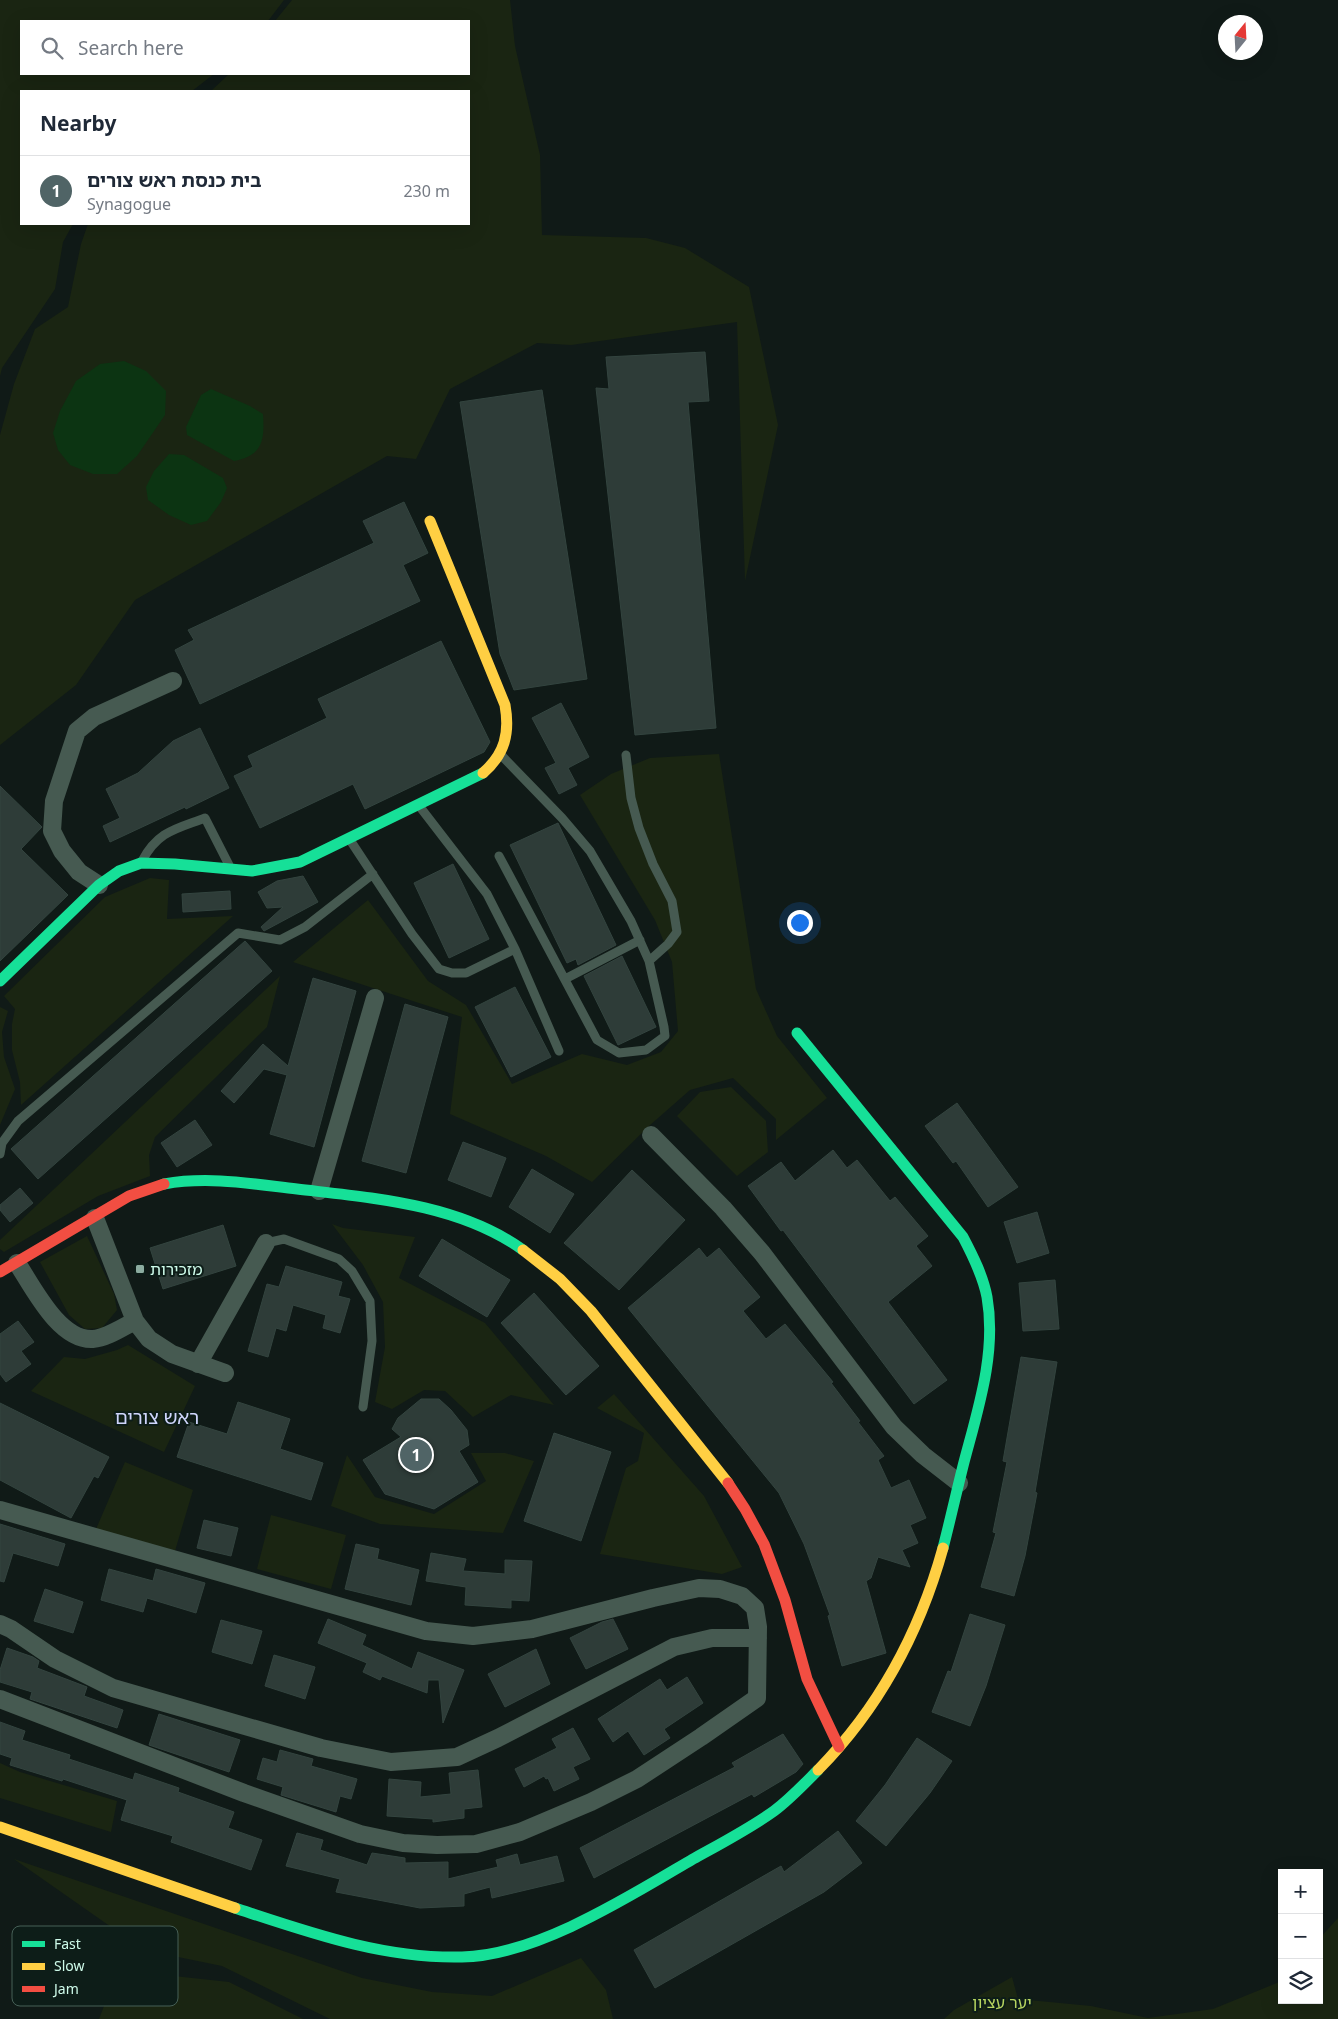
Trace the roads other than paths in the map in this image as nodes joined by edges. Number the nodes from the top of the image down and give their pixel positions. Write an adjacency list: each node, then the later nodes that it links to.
1 (430, 521): 3 (street)
2 (173, 681): 11 (street)
3 (500, 754): 5 (street); 12 (lane)
4 (626, 755): 14 (lane)
5 (418, 804): 6 (street); 13 (lane)
6 (349, 838): 9 (street); 10 (lane)
7 (499, 856): 15 (lane)
8 (141, 864): 9 (street); 9 (lane); 11 (street)
9 (230, 868)
10 (373, 874): 13 (lane); 21 (lane)
11 (99, 885): 16 (street)
12 (640, 940): 14 (lane); 15 (lane)
13 (514, 949): 19 (lane)
14 (649, 961): 15 (lane)
15 (565, 979)
16 (0, 981)
17 (375, 998): 22 (street)
18 (797, 1033): 31 (street)
19 (559, 1051)
20 (651, 1135): 31 (street)
21 (0, 1154)
22 (319, 1191): 23 (street); 36 (street)
23 (95, 1218): 25 (street); 27 (street)
24 (266, 1243): 28 (street); 30 (lane)
25 (17, 1263): 26 (street); 27 (street)
26 (0, 1272)
27 (135, 1321): 28 (street)
28 (198, 1364): 29 (street)
29 (226, 1373)
30 (363, 1407)
31 (959, 1483): 36 (street)
32 (0, 1510): 34 (street)
33 (0, 1624): 34 (street)
34 (758, 1638): 35 (street)
35 (0, 1699)
36 (839, 1747): 37 (street)
37 (0, 1827)

